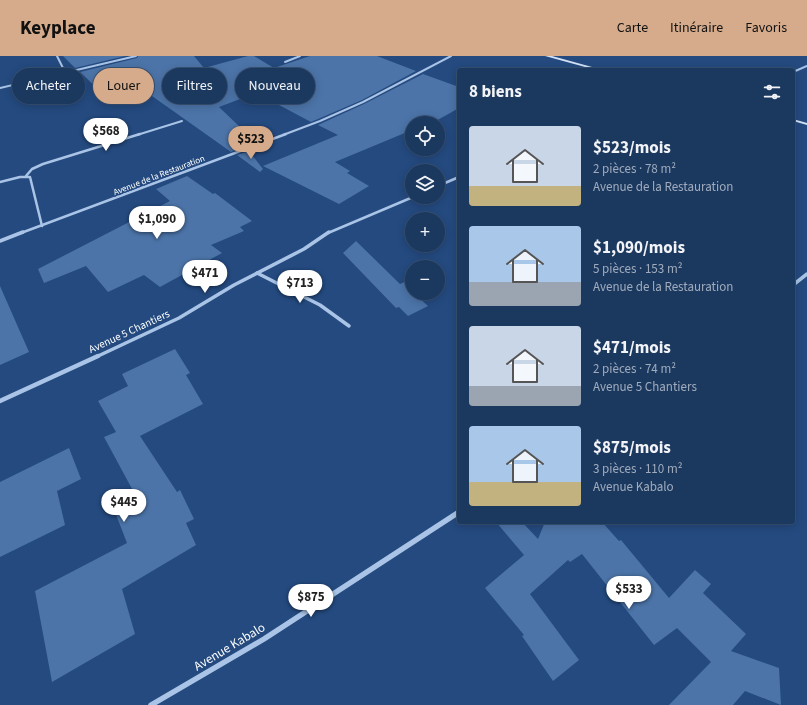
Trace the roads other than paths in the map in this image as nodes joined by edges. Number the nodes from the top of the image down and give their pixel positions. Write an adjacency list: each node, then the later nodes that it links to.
1 (57, 56): 8 (street)
2 (136, 56): 9 (street)
3 (300, 56): 6 (street)
4 (451, 56): 22 (street, Avenue de la Restauration)
5 (547, 56): 10 (street)
6 (285, 62)
7 (807, 66): 11 (street)
8 (62, 68)
9 (82, 68)
10 (593, 68)
11 (795, 71)
12 (12, 85): 13 (street)
13 (0, 88)
14 (182, 121): 17 (street)
15 (795, 121): 16 (street)
16 (807, 124)
17 (26, 176): 19 (street); 22 (street)
18 (457, 177): 20 (street)
19 (0, 182)
20 (445, 183)
21 (405, 201): 24 (street, Avenue 5 Chantiers)
22 (42, 226): 23 (street, Avenue de la Restauration)
23 (0, 240)
24 (257, 273): 27 (street); 28 (street, Avenue 5 Chantiers)
25 (807, 274): 26 (street)
26 (795, 283)
27 (349, 326)
28 (0, 400)
29 (457, 513): 30 (street, Avenue Kabalo)
30 (151, 705)

